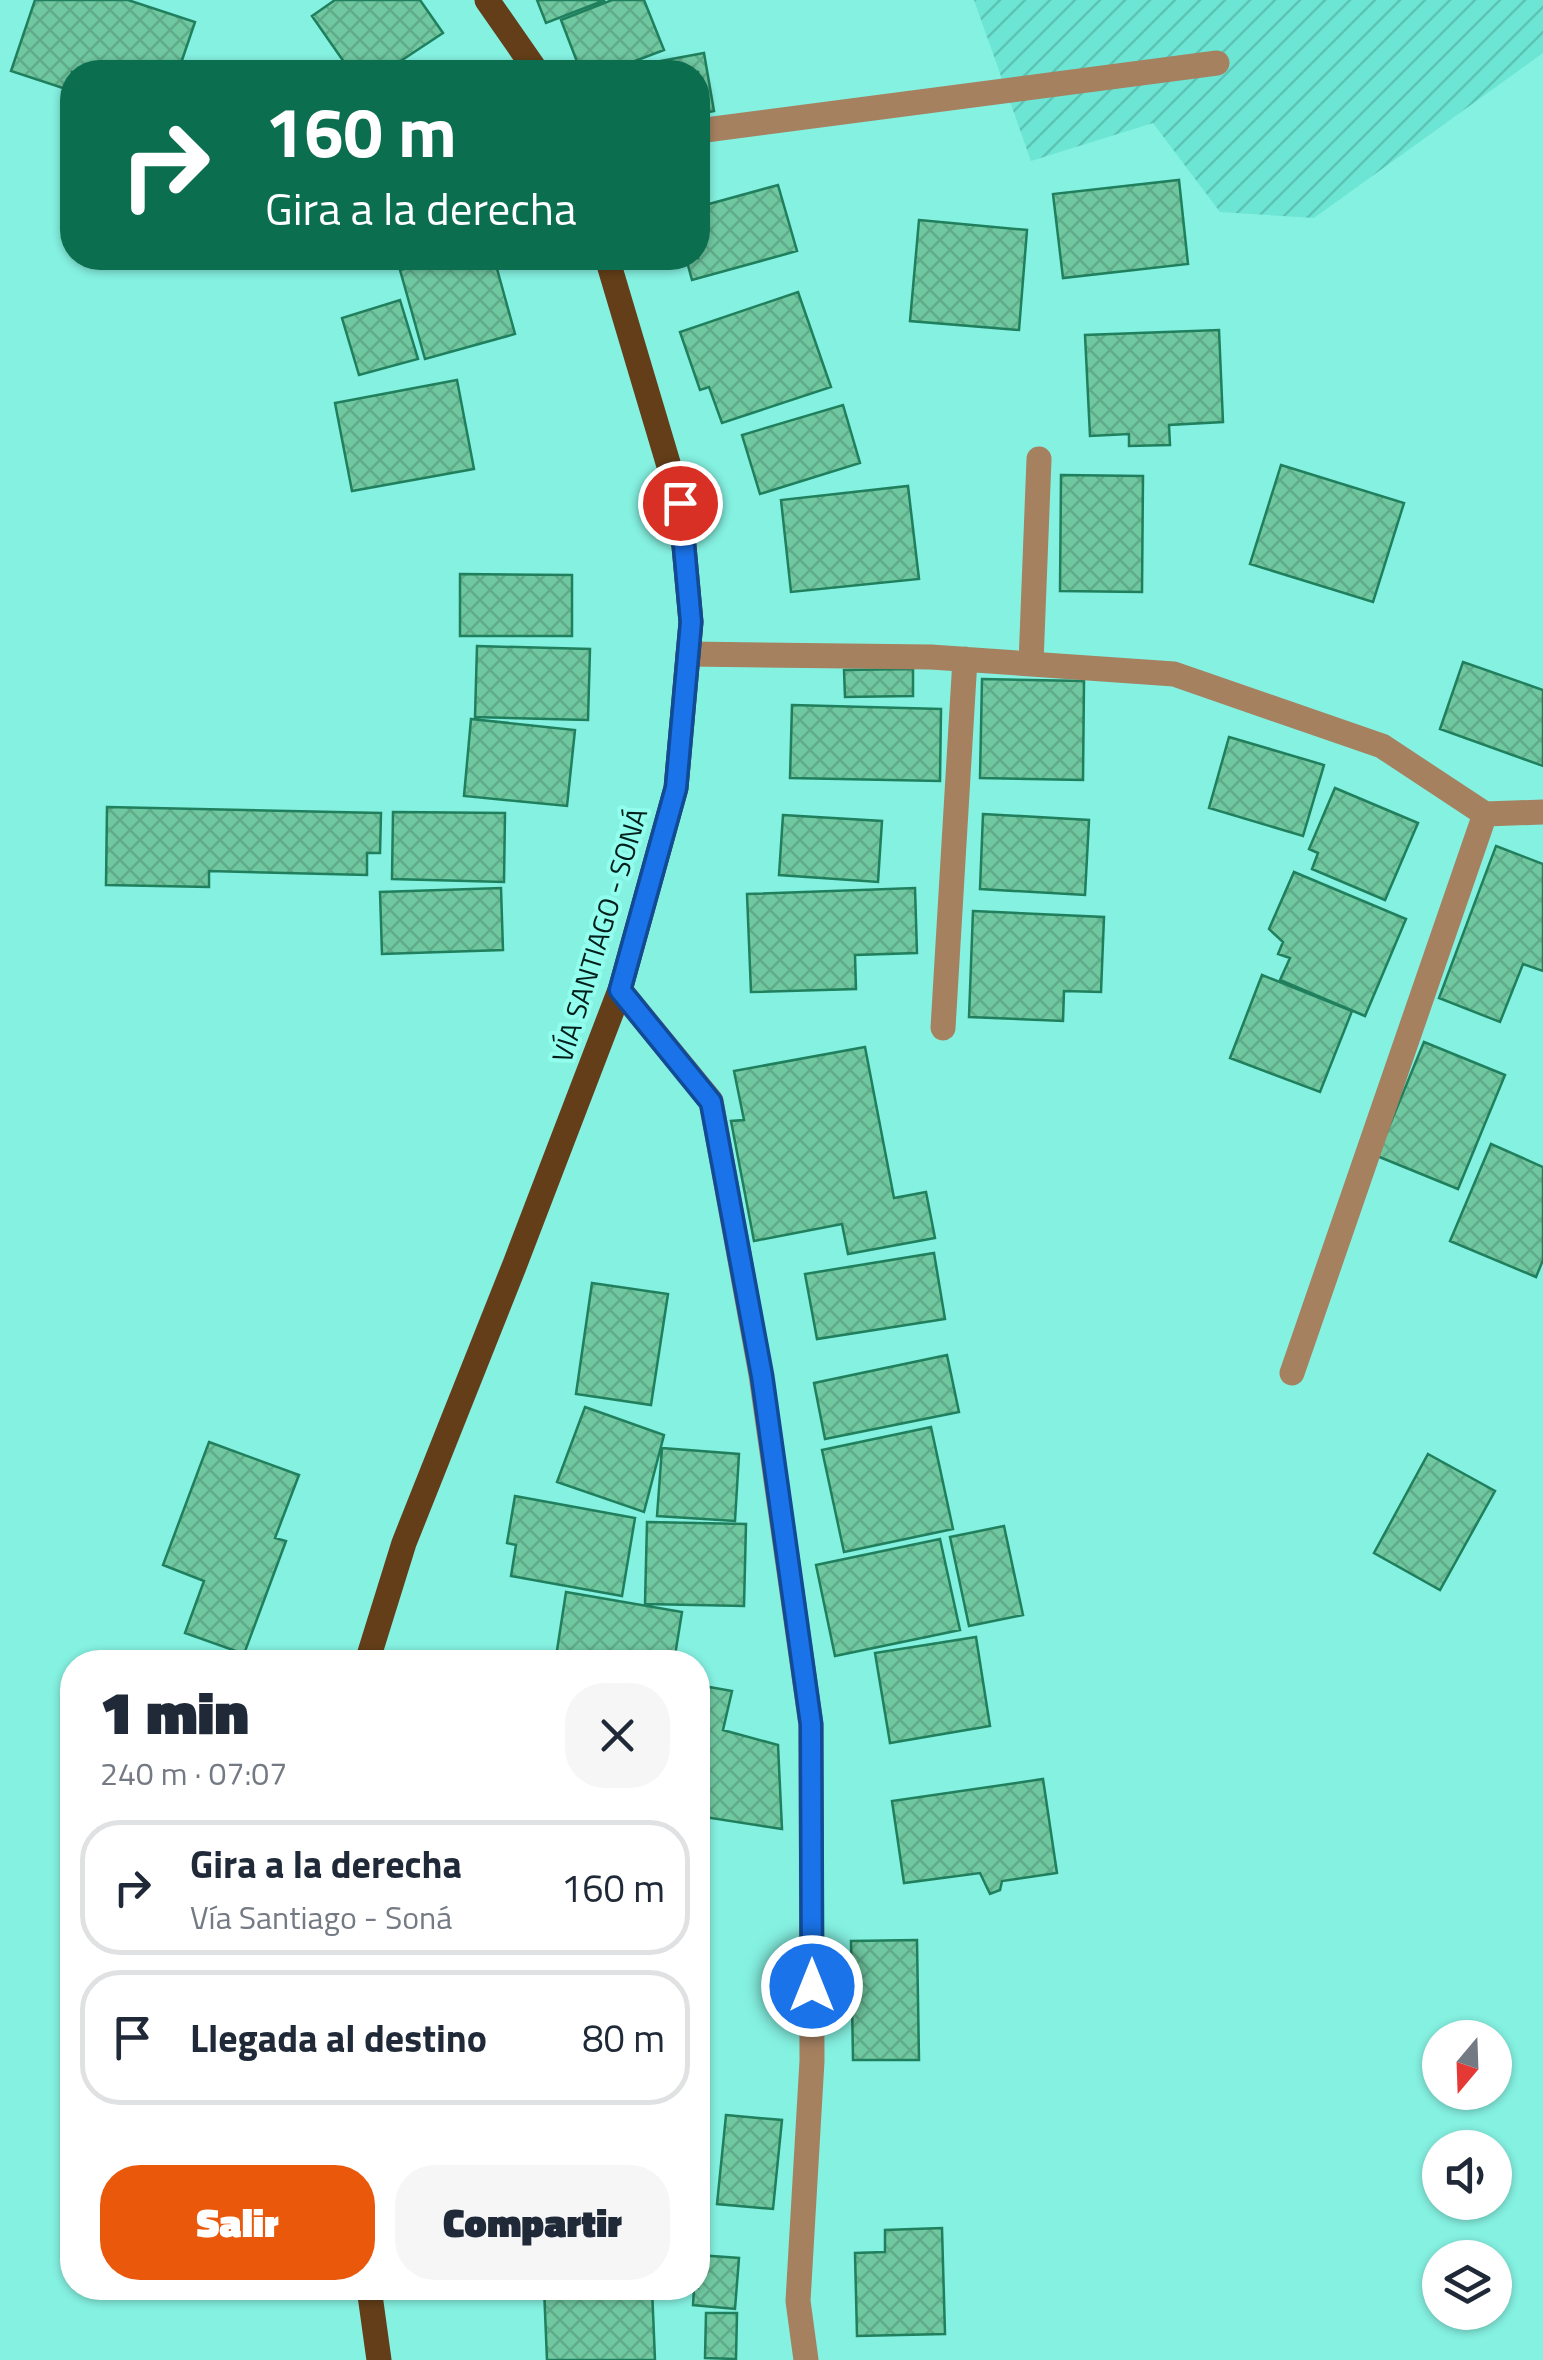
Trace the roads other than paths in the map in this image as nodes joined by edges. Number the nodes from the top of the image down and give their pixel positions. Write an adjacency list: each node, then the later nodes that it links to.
1 (487, 0): 2 (main road)
2 (529, 60)
3 (1217, 64): 4 (street)
4 (710, 129)
5 (611, 270): 7 (main road, VÍA SANTIAGO - SONÁ)
6 (1039, 458): 9 (street)
7 (688, 654): 8 (street); 12 (main road, VÍA SANTIAGO - SONÁ)
8 (965, 660): 9 (street); 13 (street)
9 (1032, 664): 11 (street)
10 (1543, 812): 11 (street)
11 (1485, 814): 14 (street)
12 (620, 990): 15 (main road, VÍA SANTIAGO - SONÁ); 18 (street)
13 (943, 1028)
14 (1292, 1373)
15 (372, 1650)
16 (371, 2300): 17 (main road)
17 (379, 2360)
18 (806, 2360)

